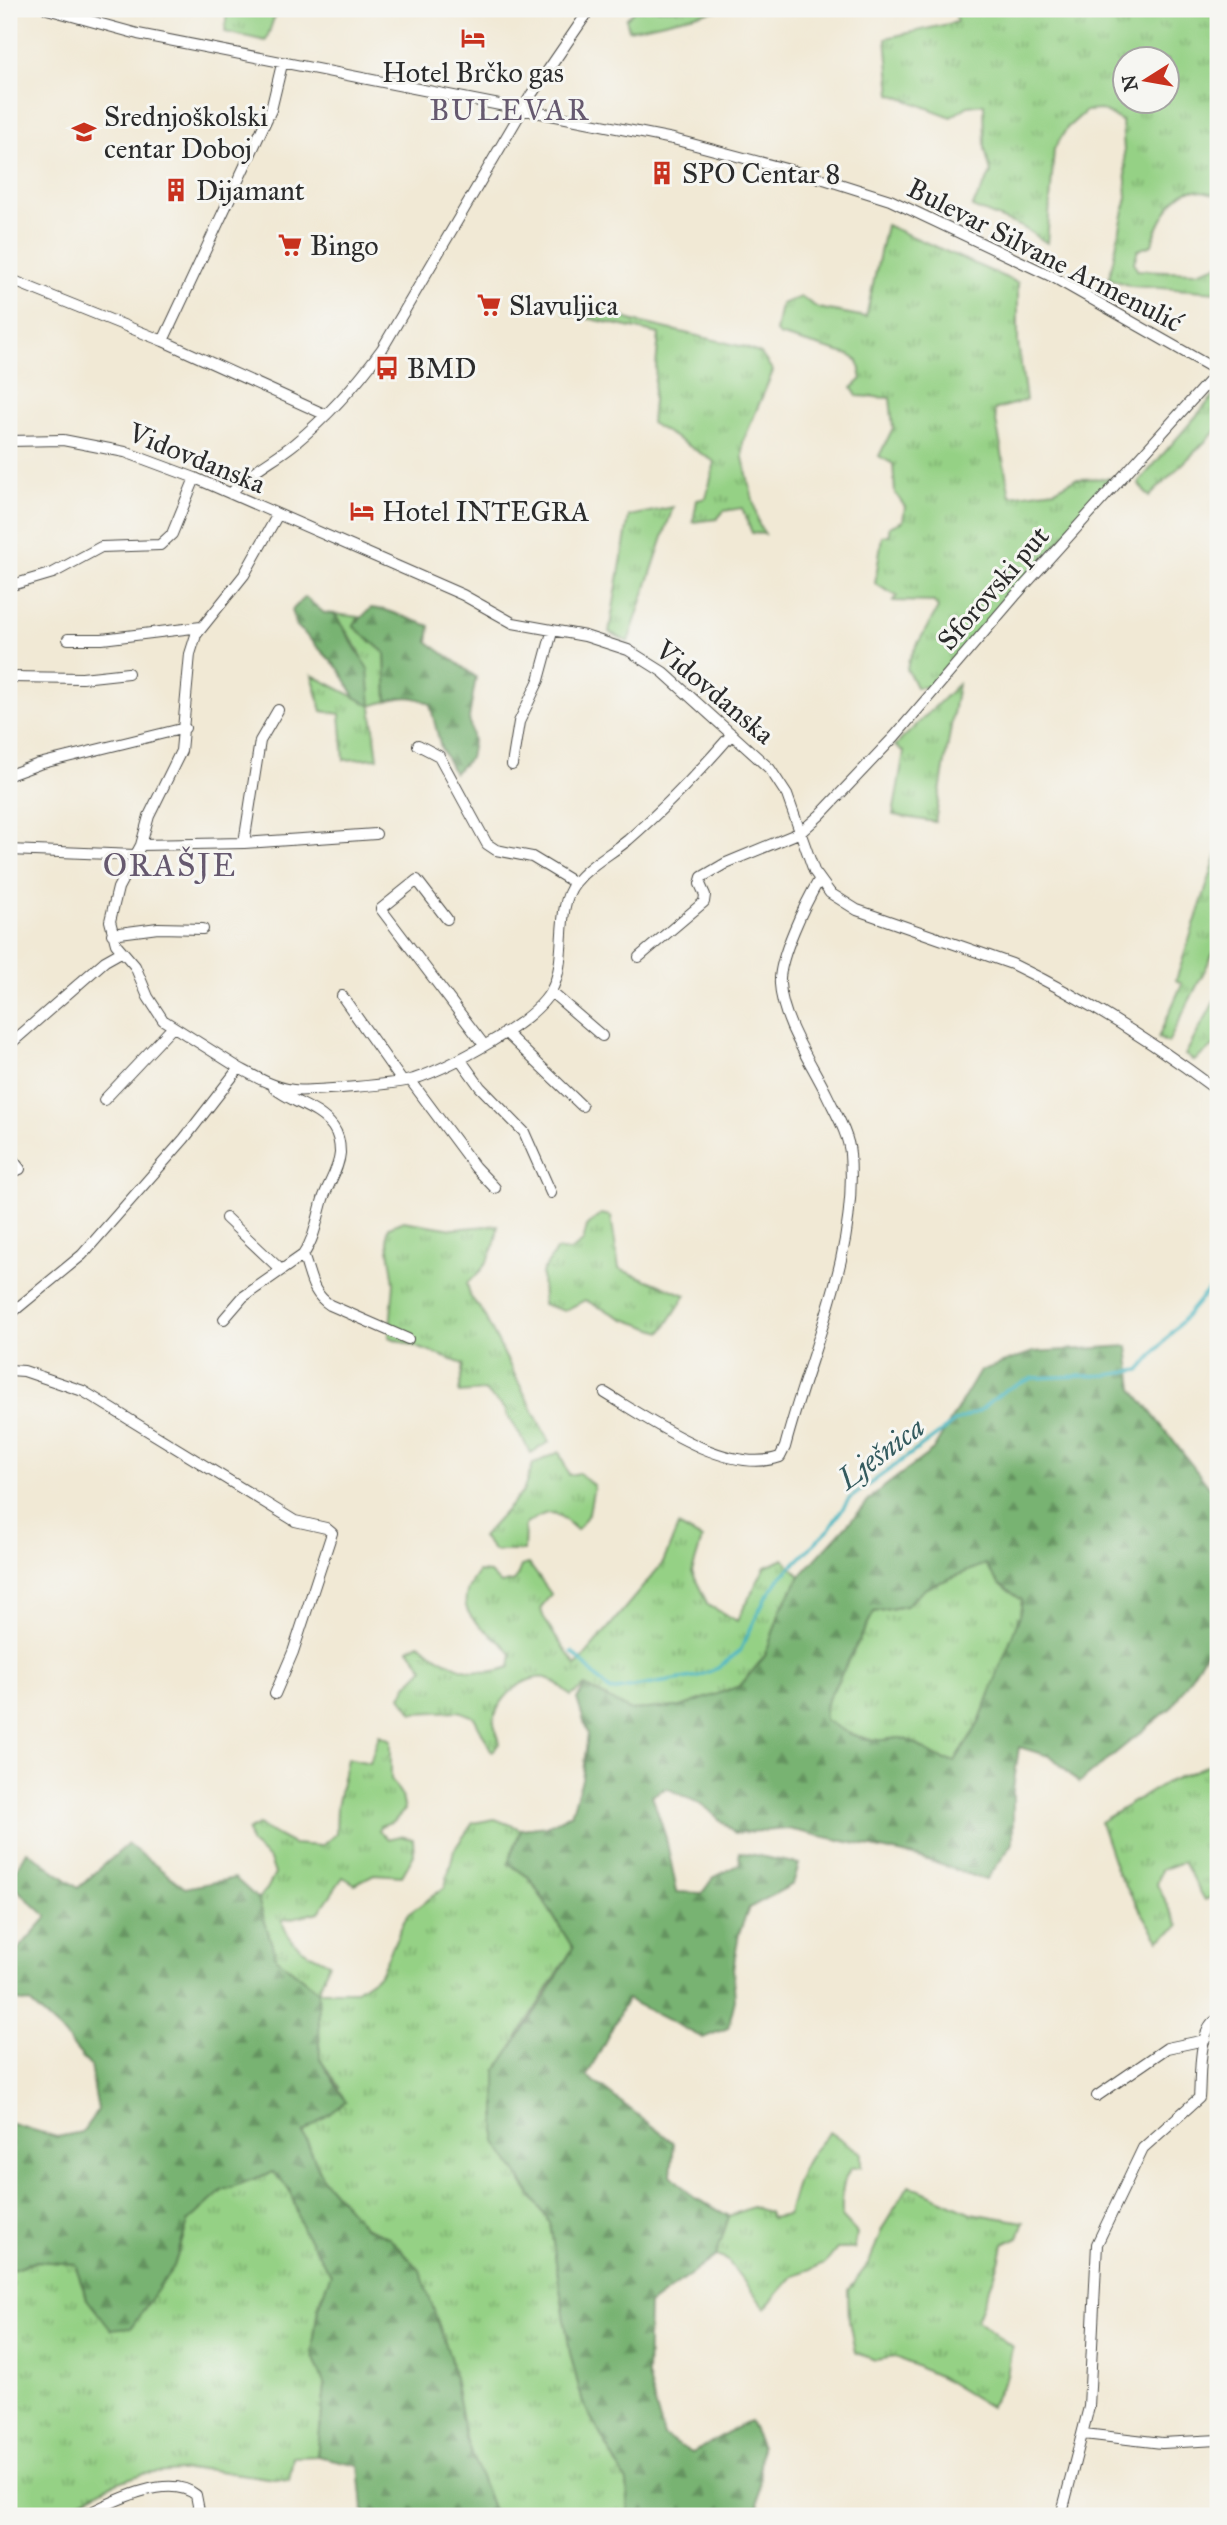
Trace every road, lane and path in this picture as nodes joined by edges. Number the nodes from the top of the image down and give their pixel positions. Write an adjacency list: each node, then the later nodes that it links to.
1 (47, 9): 3 (street, Bulevar Silvane Armenulić)
2 (590, 9): 4 (street)
3 (282, 64): 4 (street, Bulevar Silvane Armenulić); 6 (street)
4 (521, 111): 7 (street, Bulevar Silvane Armenulić); 8 (street)
5 (9, 279): 6 (street)
6 (163, 341): 8 (street)
7 (1218, 371): 25 (street, Sforovski put)
8 (326, 415): 11 (street)
9 (9, 441): 10 (street, Vidovdanska)
10 (195, 478): 11 (street, Vidovdanska); 13 (street)
11 (231, 494): 12 (street, Vidovdanska)
12 (277, 516): 14 (street); 15 (street, Vidovdanska)
13 (9, 586)
14 (201, 627): 16 (street); 20 (street)
15 (552, 632): 21 (street, Vidovdanska); 23 (street)
16 (68, 639)
17 (128, 673): 18 (street)
18 (9, 677)
19 (278, 710): 27 (street)
20 (185, 728): 24 (street); 28 (street)
21 (732, 734): 25 (street, Vidovdanska); 32 (street)
22 (418, 745): 32 (street)
23 (512, 765)
24 (9, 775)
25 (801, 832): 31 (street, Vidovdanska); 37 (street)
26 (376, 834): 27 (street)
27 (244, 843): 28 (street)
28 (141, 845): 30 (street)
29 (9, 850): 30 (street)
30 (135, 855): 35 (street)
31 (819, 880): 49 (street, Vidovdanska); 63 (street)
32 (575, 883): 38 (street)
33 (447, 919): 44 (street)
34 (203, 929): 35 (street)
35 (112, 934): 36 (street)
36 (121, 952): 40 (street); 43 (street)
37 (639, 957)
38 (551, 992): 41 (street); 42 (street)
39 (342, 996): 47 (street)
40 (172, 1028): 46 (street); 50 (street)
41 (505, 1032): 44 (street); 51 (street)
42 (602, 1036)
43 (9, 1045)
44 (484, 1045): 45 (street)
45 (460, 1059): 47 (street); 55 (street)
46 (239, 1068): 48 (street); 59 (street)
47 (407, 1081): 48 (street); 54 (street)
48 (270, 1084): 57 (street)
49 (1218, 1091)
50 (104, 1100)
51 (582, 1106)
52 (9, 1155): 53 (street)
53 (9, 1174)
54 (495, 1188)
55 (551, 1193)
56 (226, 1218): 58 (street)
57 (303, 1255): 58 (street); 61 (street)
58 (281, 1270): 60 (street)
59 (9, 1315)
60 (224, 1319)
61 (408, 1339)
62 (9, 1370): 64 (street)
63 (605, 1393)
64 (275, 1694)
65 (1218, 2019): 66 (street)
66 (1205, 2040): 67 (street); 68 (street)
67 (1097, 2096)
68 (1084, 2434): 69 (street); 72 (street)
69 (1218, 2440)
70 (83, 2516): 71 (street)
71 (200, 2516)
72 (1062, 2516)

